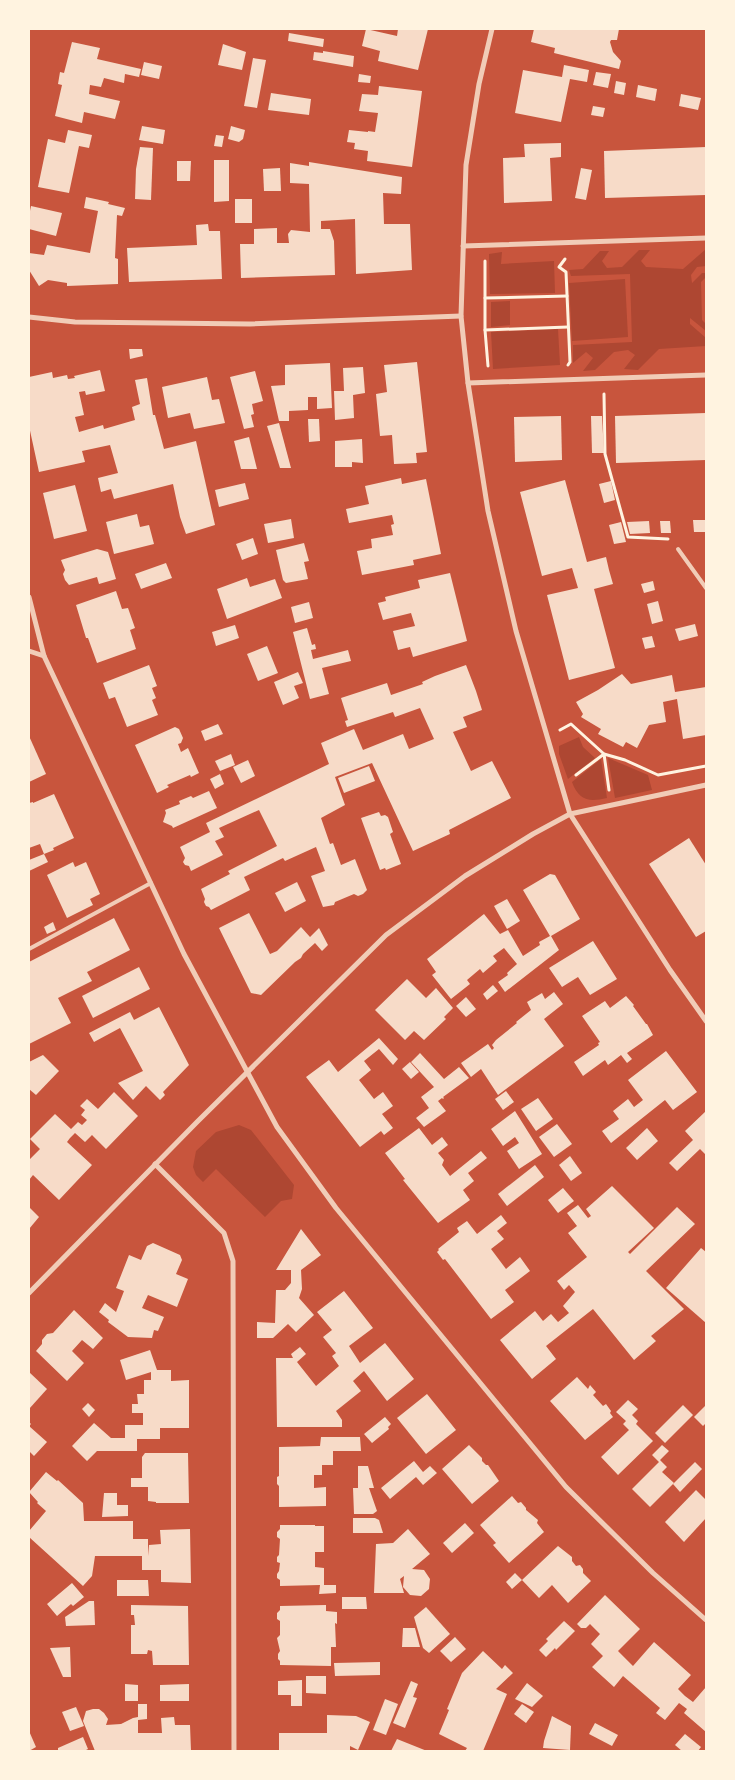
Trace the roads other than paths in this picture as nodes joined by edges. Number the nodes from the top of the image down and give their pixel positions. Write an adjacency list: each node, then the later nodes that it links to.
1 (492, 29): 3 (street)
2 (706, 238): 3 (street)
3 (463, 246): 4 (street)
4 (461, 316): 5 (street); 7 (street)
5 (29, 317)
6 (706, 375): 7 (street)
7 (468, 383): 14 (street)
8 (678, 548): 9 (lane)
9 (706, 588)
10 (29, 597): 12 (street)
11 (29, 651): 12 (street)
12 (44, 656): 15 (street)
13 (706, 785): 14 (street)
14 (570, 814): 17 (street); 18 (street)
15 (151, 882): 16 (lane); 18 (street)
16 (29, 949)
17 (706, 1021)
18 (248, 1072): 19 (street); 21 (street)
19 (155, 1164): 20 (street); 22 (street)
20 (29, 1294)
21 (706, 1620)
22 (234, 1751)

